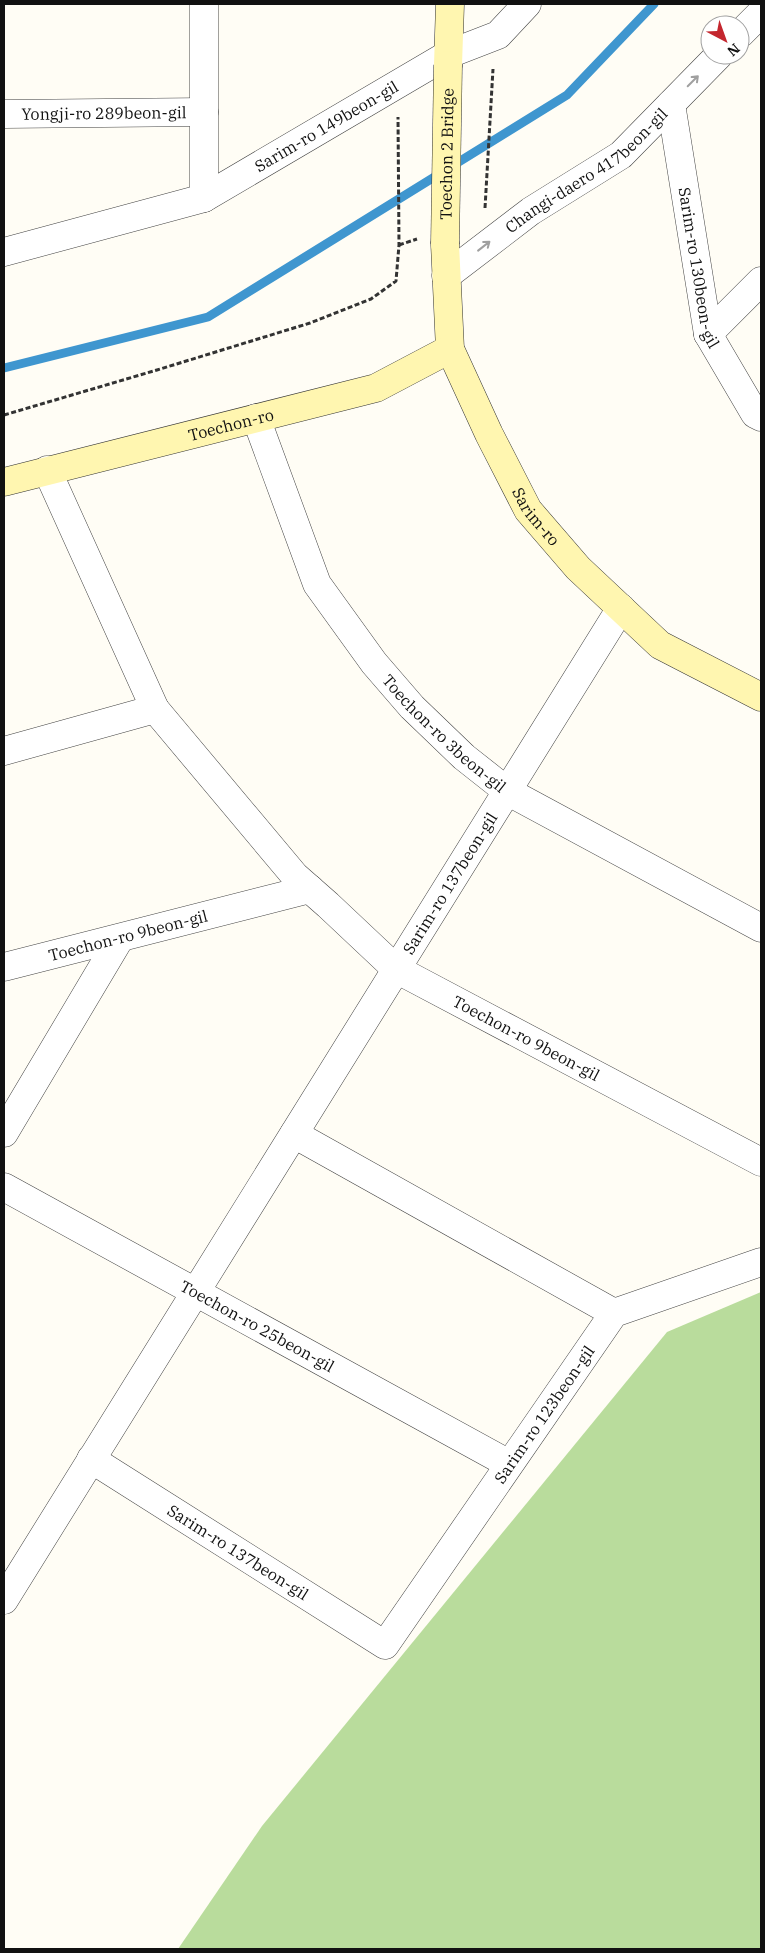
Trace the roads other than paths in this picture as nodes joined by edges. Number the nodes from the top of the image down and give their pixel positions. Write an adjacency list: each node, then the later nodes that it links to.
1 (204, 4): 9 (street)
2 (450, 4): 6 (street)
3 (528, 4): 6 (street, Sarim-ro 149beon-gil)
4 (761, 13): 5 (street)
5 (750, 24)
6 (448, 60): 11 (street, Sarim-ro 149beon-gil); 12 (street, Toechon 2 Bridge, bridge)
7 (709, 65): 8 (street, Changi-daero 417beon-gil, one-way to 7)
8 (671, 104): 14 (street, Changi-daero 417beon-gil, one-way to 8); 16 (street, Sarim-ro 130beon-gil)
9 (204, 112): 10 (street, Yongji-ro 289beon-gil); 11 (street)
10 (4, 114)
11 (204, 198): 13 (street, Sarim-ro 149beon-gil)
12 (445, 244): 14 (street, Sarim-ro)
13 (4, 252)
14 (446, 276): 17 (street, Sarim-ro)
15 (761, 281): 16 (street)
16 (708, 334): 18 (street, Sarim-ro 130beon-gil)
17 (450, 349): 19 (street, Toechon-ro); 22 (street, Sarim-ro)
18 (761, 417)
19 (256, 418): 20 (street, Toechon-ro); 26 (street, Toechon-ro 3beon-gil)
20 (48, 470): 21 (street, Toechon-ro); 24 (street, Toechon-ro 9beon-gil)
21 (4, 482)
22 (621, 608): 23 (street, Sarim-ro); 26 (street, Sarim-ro 137beon-gil)
23 (761, 697)
24 (155, 709): 25 (street); 27 (street, Toechon-ro 9beon-gil)
25 (4, 751)
26 (507, 791): 28 (street, Toechon-ro 3beon-gil); 31 (street, Sarim-ro 137beon-gil)
27 (310, 889): 29 (street, Toechon-ro 9beon-gil); 31 (street, Toechon-ro 9beon-gil)
28 (761, 928)
29 (120, 938): 30 (street, Toechon-ro 9beon-gil); 32 (street)
30 (4, 968)
31 (396, 969): 33 (street, Sarim-ro 137beon-gil); 34 (street, Toechon-ro 9beon-gil)
32 (4, 1133)
33 (294, 1134): 37 (street, Sarim-ro 137beon-gil); 38 (street)
34 (761, 1162)
35 (4, 1187): 37 (street, Toechon-ro 25beon-gil)
36 (761, 1262): 38 (street)
37 (195, 1293): 39 (street, Sarim-ro 137beon-gil); 40 (street, Toechon-ro 25beon-gil)
38 (614, 1313): 40 (street, Sarim-ro 123beon-gil)
39 (91, 1459): 41 (street, Sarim-ro 137beon-gil); 42 (street, Sarim-ro 137beon-gil)
40 (509, 1464): 42 (street, Sarim-ro 123beon-gil)
41 (4, 1600)
42 (385, 1645)

